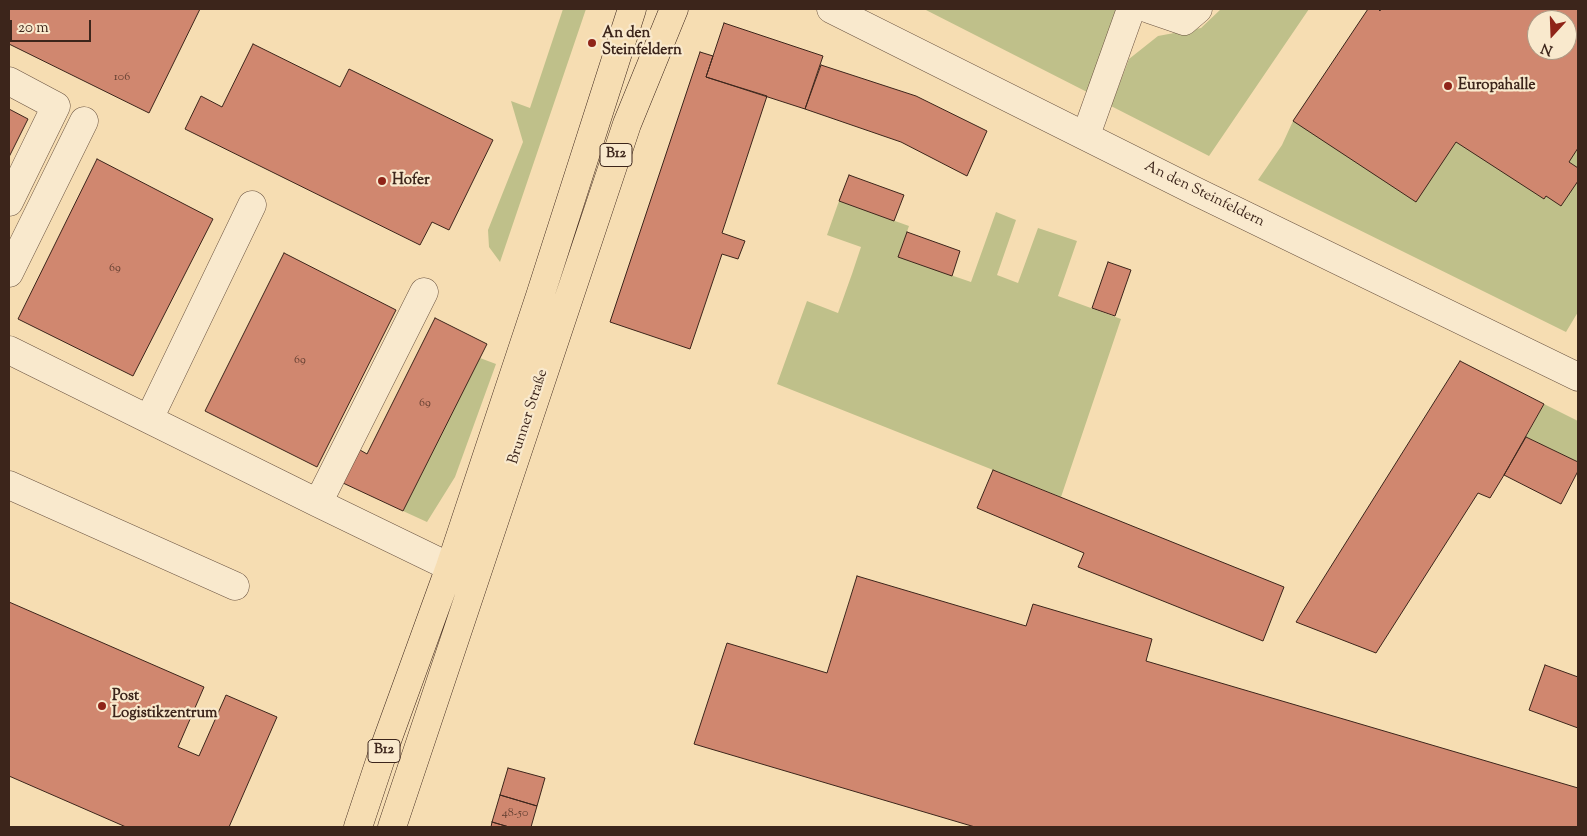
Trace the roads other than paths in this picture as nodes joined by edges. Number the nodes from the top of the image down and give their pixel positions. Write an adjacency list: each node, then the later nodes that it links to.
1 (632, 9): 19 (main road, Brunner Straße / B12)
2 (674, 9): 20 (main road, Brunner Straße / B12)
3 (831, 9): 9 (street, An den Steinfeldern)
4 (1131, 9): 9 (street)
5 (1149, 9): 6 (street)
6 (1198, 9)
7 (9, 82): 10 (street)
8 (84, 121): 12 (street)
9 (1086, 136): 15 (street, An den Steinfeldern)
10 (9, 202)
11 (252, 205): 16 (street)
12 (9, 273)
13 (424, 292): 18 (street)
14 (9, 350): 16 (street)
15 (1578, 378)
16 (149, 419): 18 (street)
17 (9, 485): 21 (street)
18 (318, 502): 19 (street)
19 (450, 567): 20 (street); 22 (main road, Brunner Straße / B12)
20 (476, 577): 23 (main road, Brunner Straße / B12)
21 (235, 586)
22 (411, 675): 23 (street); 24 (main road, Brunner Straße / B12)
23 (439, 686): 25 (main road, Brunner Straße / B12)
24 (358, 827)
25 (392, 827)

